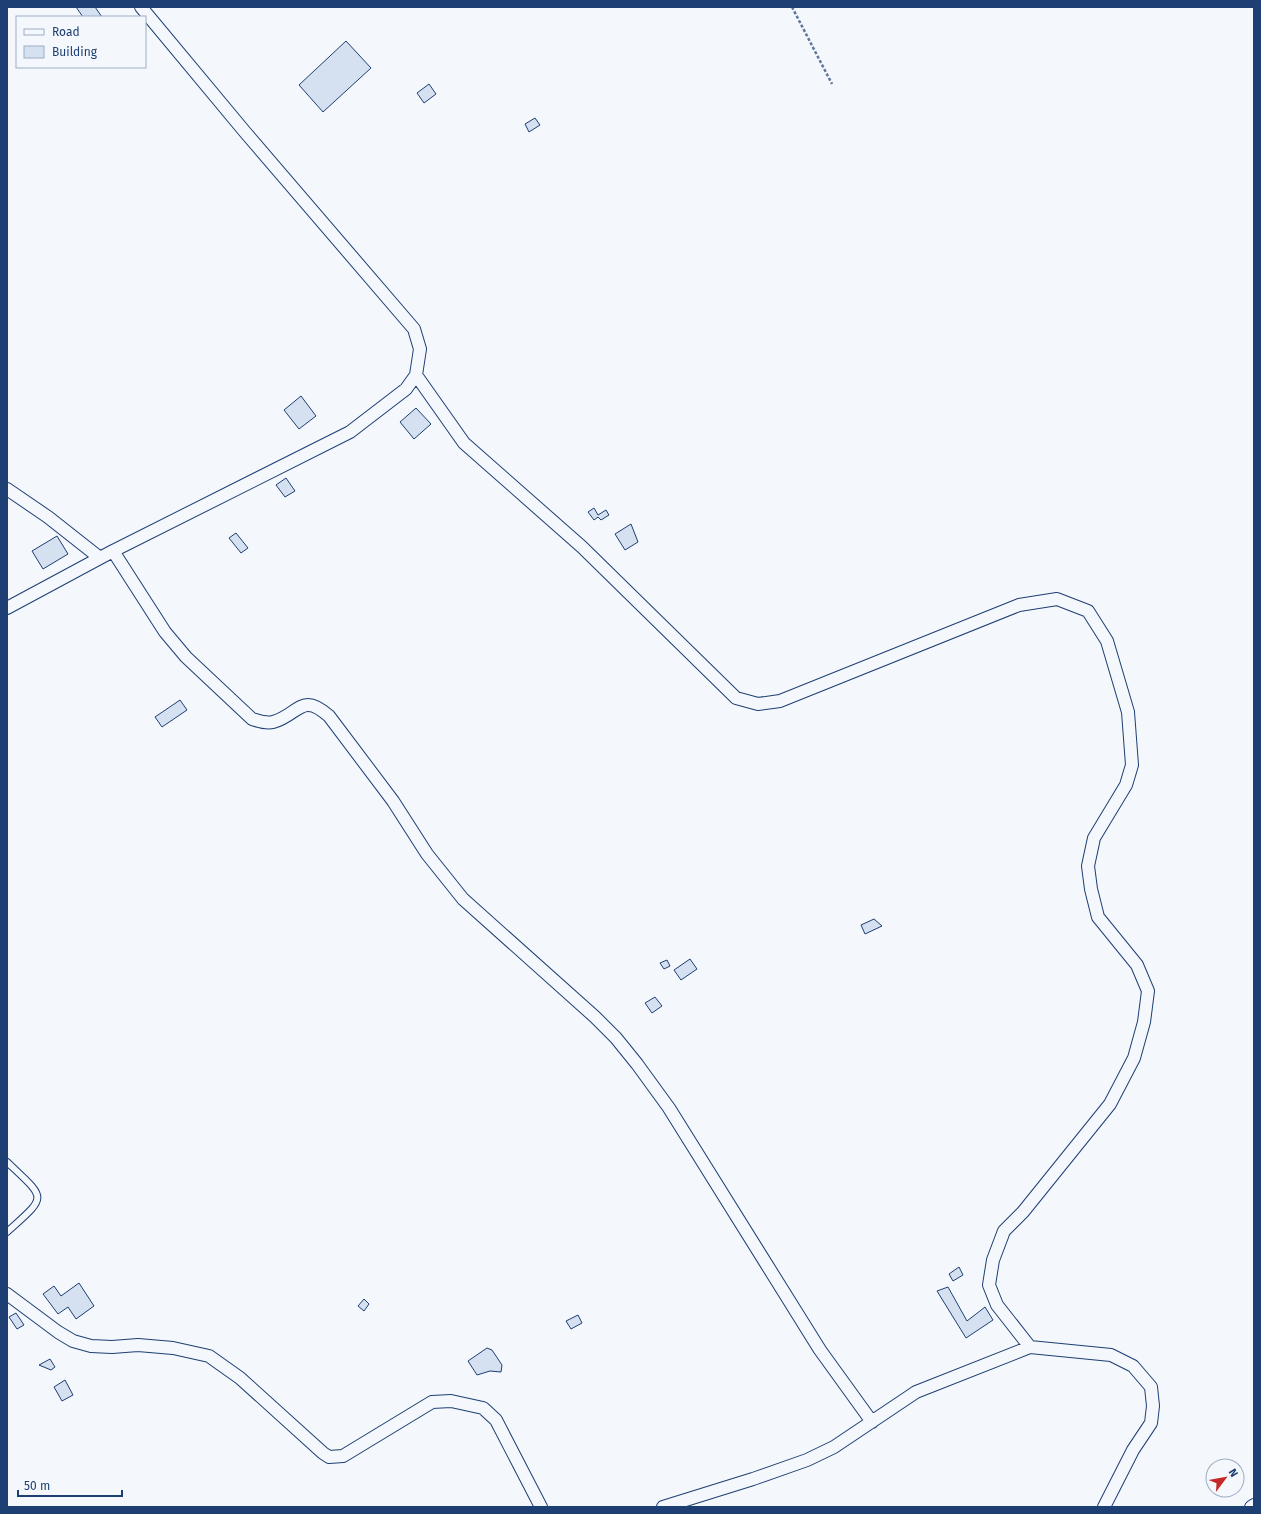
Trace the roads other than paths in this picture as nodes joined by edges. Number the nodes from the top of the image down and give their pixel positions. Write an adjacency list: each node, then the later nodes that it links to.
1 (141, 7): 2 (street)
2 (416, 375): 4 (street); 10 (street)
3 (7, 489): 5 (street)
4 (113, 551): 5 (street); 11 (street)
5 (100, 558): 6 (street)
6 (7, 608)
7 (7, 1162): 8 (lane)
8 (7, 1232)
9 (7, 1294): 13 (street)
10 (1030, 1347): 11 (street); 15 (street)
11 (872, 1422): 14 (street)
12 (1254, 1505): 16 (street)
13 (541, 1507)
14 (663, 1507)
15 (1104, 1507)
16 (1251, 1507)

